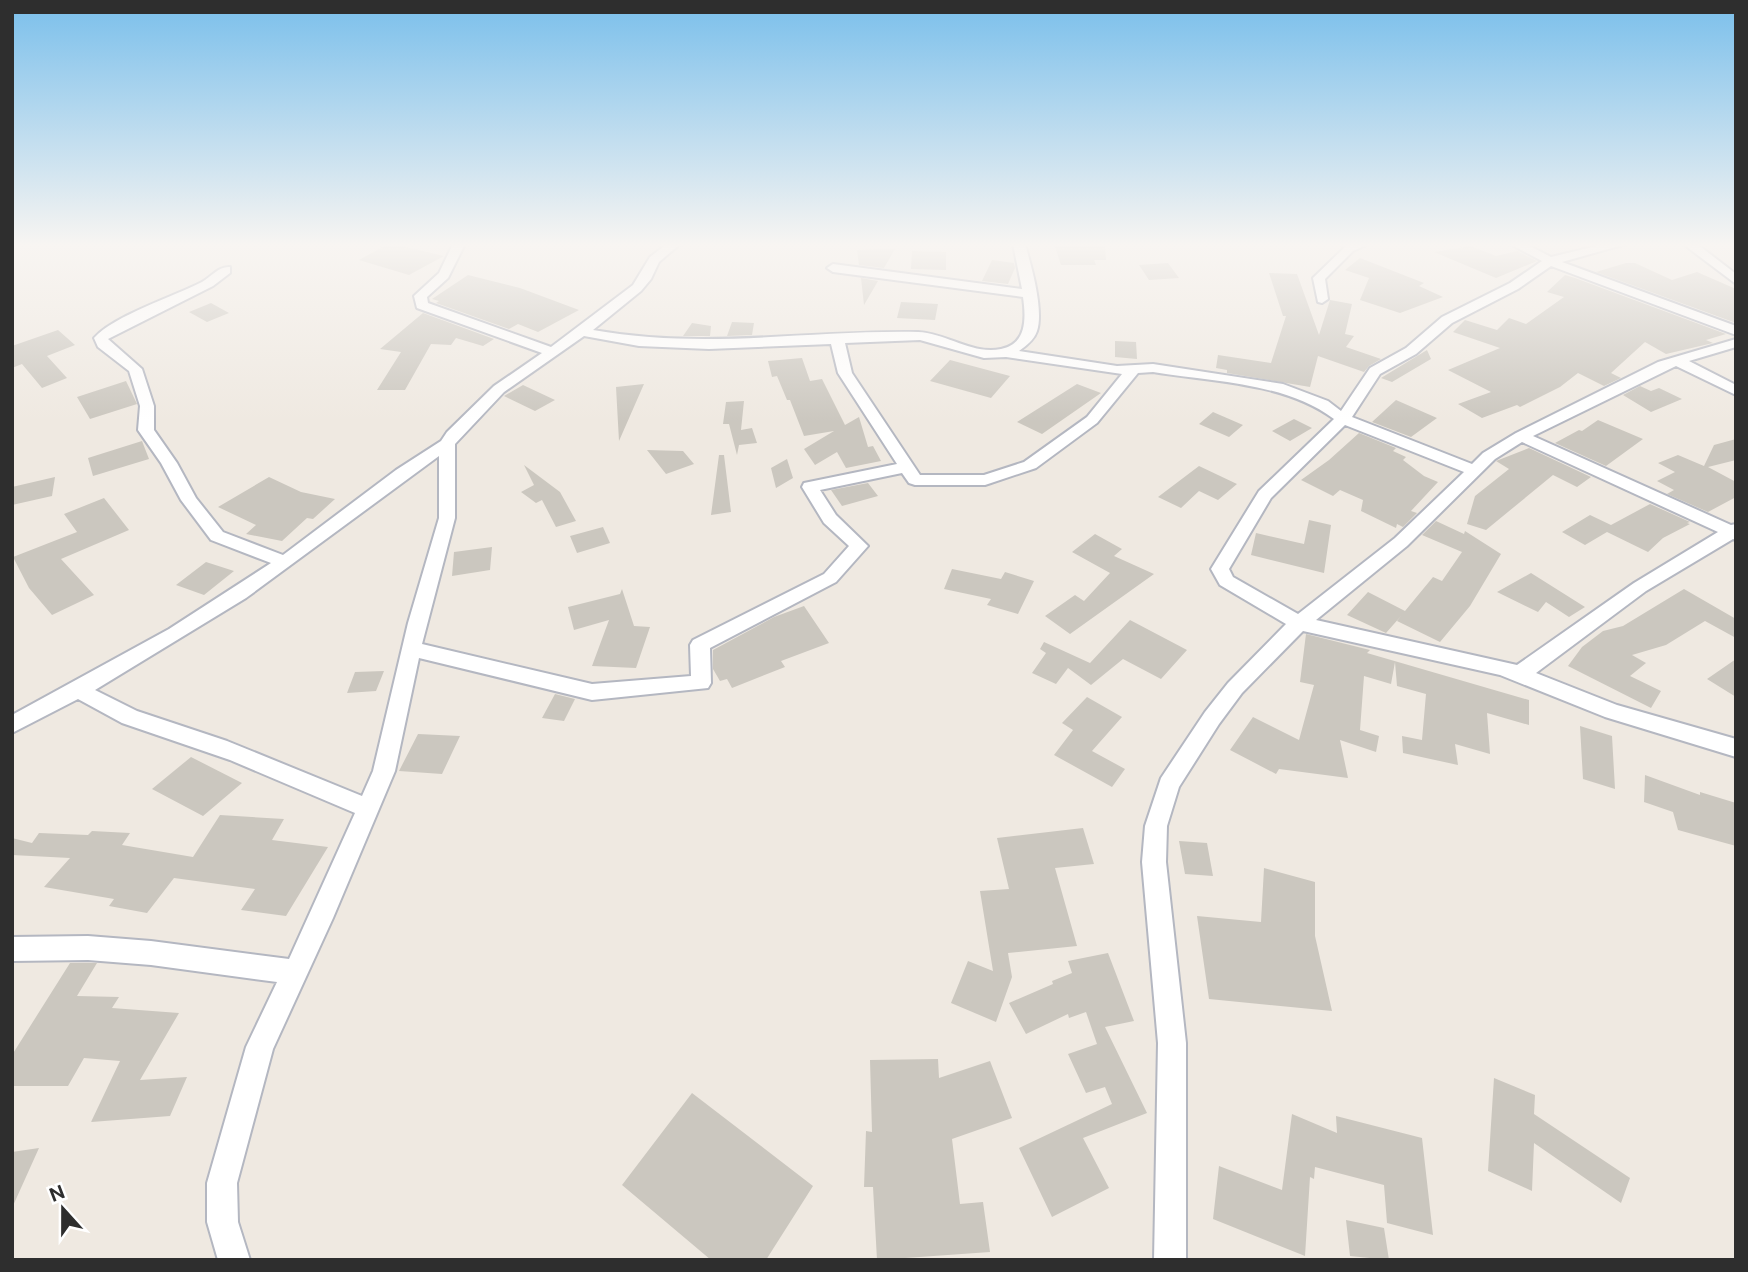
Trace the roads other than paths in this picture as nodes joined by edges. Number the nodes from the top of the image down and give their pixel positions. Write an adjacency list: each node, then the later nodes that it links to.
1 (166, 303): 22 (street)
2 (422, 303): 11 (street)
3 (618, 303): 8 (street)
4 (1029, 303): 12 (street)
5 (1480, 303): 16 (street)
6 (1663, 303): 7 (street)
7 (1736, 331)
8 (582, 332): 9 (street); 11 (street)
9 (837, 339): 12 (street); 19 (street)
10 (1736, 343): 13 (street)
11 (550, 352): 18 (street)
12 (1006, 353): 14 (street)
13 (1676, 360): 15 (street); 17 (street)
14 (1132, 371): 16 (street); 19 (street)
15 (1736, 391)
16 (1343, 419): 20 (street); 23 (street)
17 (1521, 436): 20 (street); 21 (street)
18 (447, 444): 22 (street); 24 (street)
19 (907, 467): 24 (street)
20 (1474, 470): 23 (street)
21 (1734, 532): 25 (street)
22 (285, 562): 26 (street)
23 (1298, 623): 25 (street); 33 (street)
24 (412, 649): 29 (street)
25 (1521, 673): 28 (street)
26 (80, 690): 27 (street); 29 (street)
27 (12, 725)
28 (1736, 748)
29 (369, 809): 31 (street)
30 (12, 949): 31 (street)
31 (296, 972): 32 (street)
32 (234, 1260)
33 (1170, 1260)

